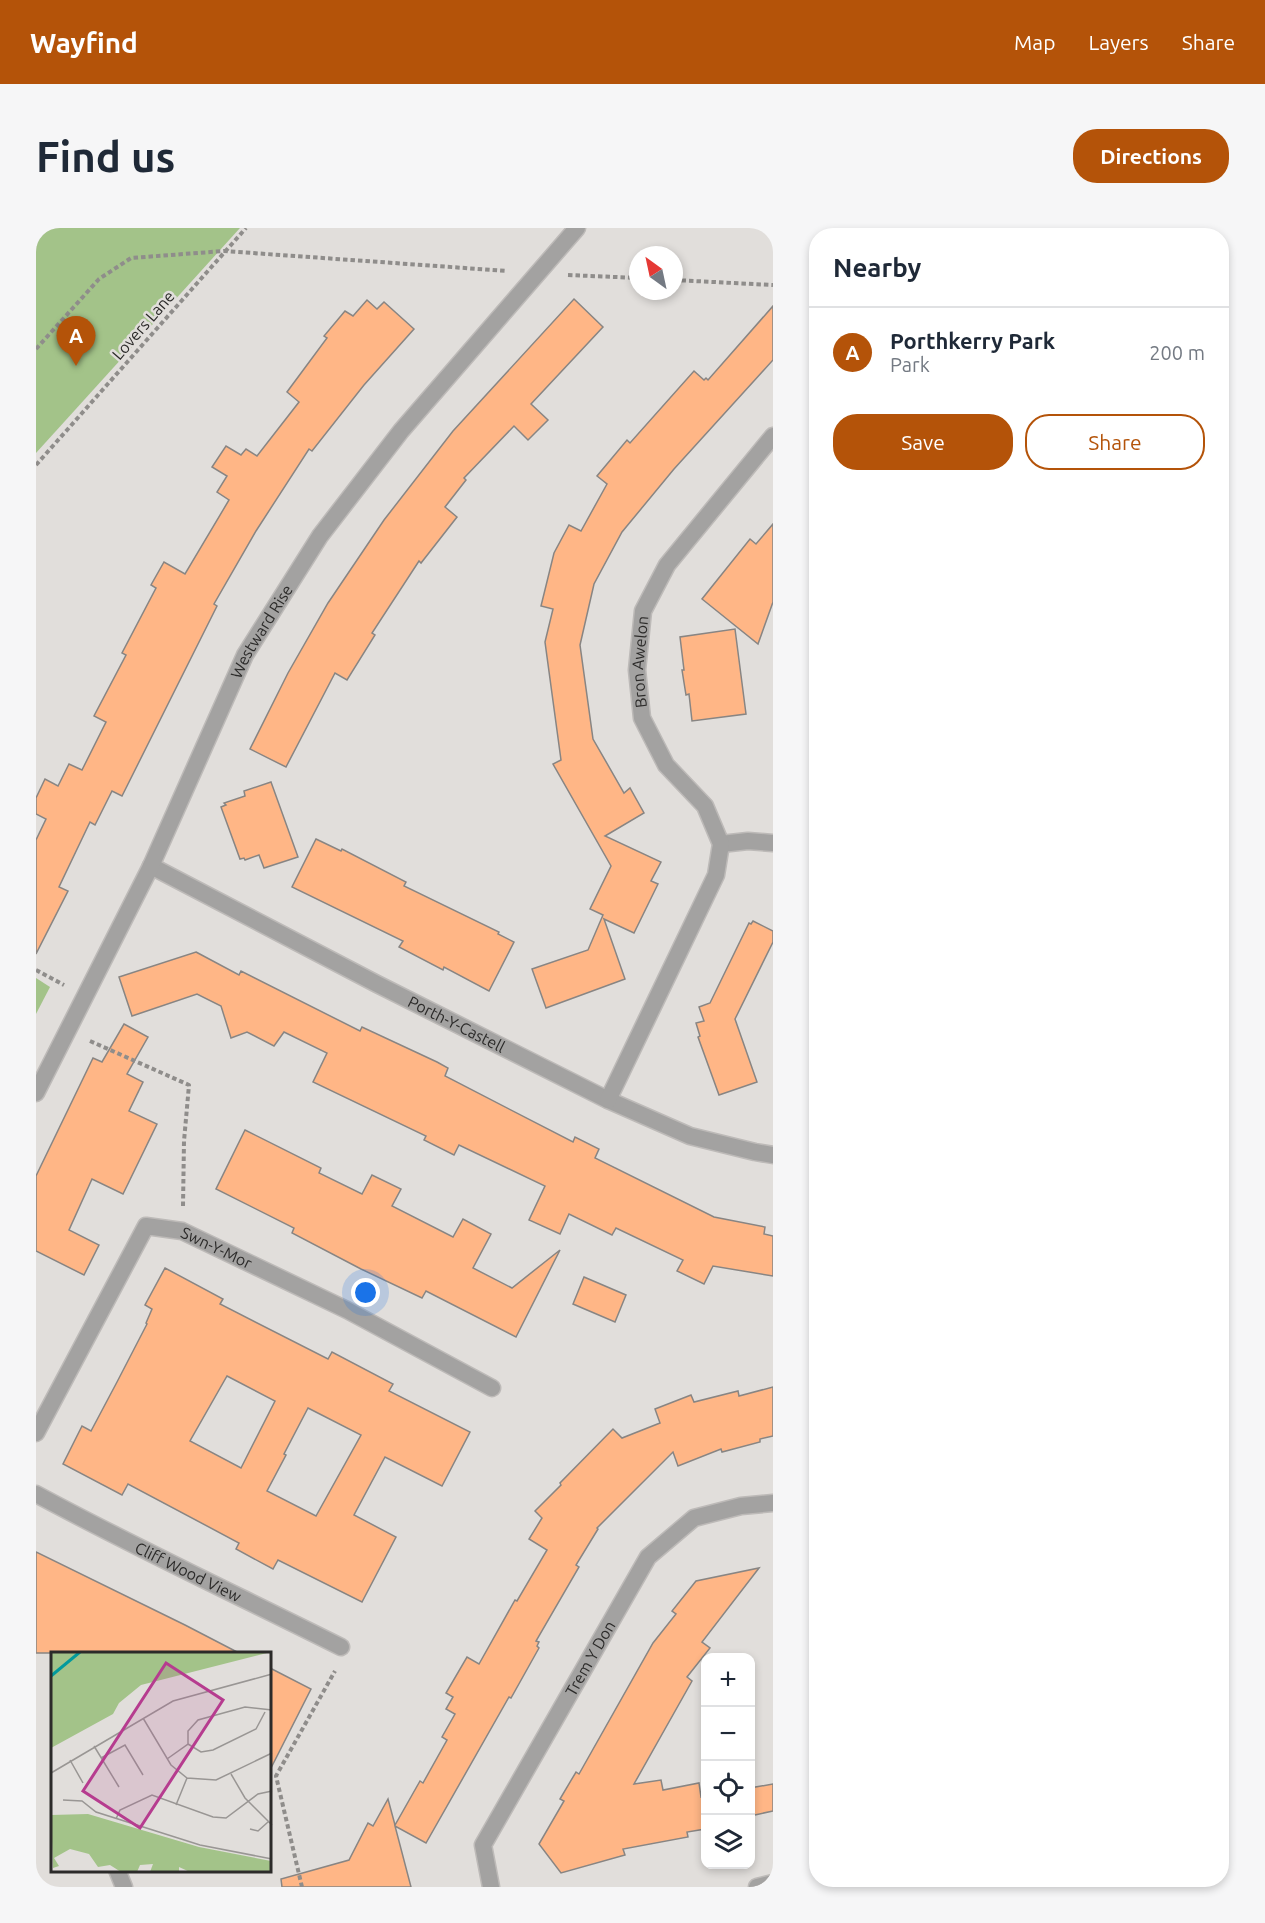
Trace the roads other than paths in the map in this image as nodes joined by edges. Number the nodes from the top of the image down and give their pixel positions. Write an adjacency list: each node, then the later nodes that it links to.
1 (577, 228): 5 (street, Westward Rise)
2 (773, 436): 4 (street, Bron Awelon)
3 (773, 843): 4 (street)
4 (721, 844): 7 (street)
5 (151, 866): 6 (street, Westward Rise); 7 (street, Porth-Y-Castell)
6 (36, 1093)
7 (608, 1100): 8 (street, Porth-Y-Castell)
8 (773, 1155)
9 (492, 1388): 10 (street, Swn-Y-Mor)
10 (36, 1433)
11 (36, 1494): 13 (street, Cliff Wood View)
12 (773, 1503): 17 (street, Trem Y Don)
13 (341, 1647)
14 (118, 1872): 16 (street)
15 (773, 1883): 18 (street)
16 (124, 1887)
17 (491, 1887)
18 (757, 1887)

